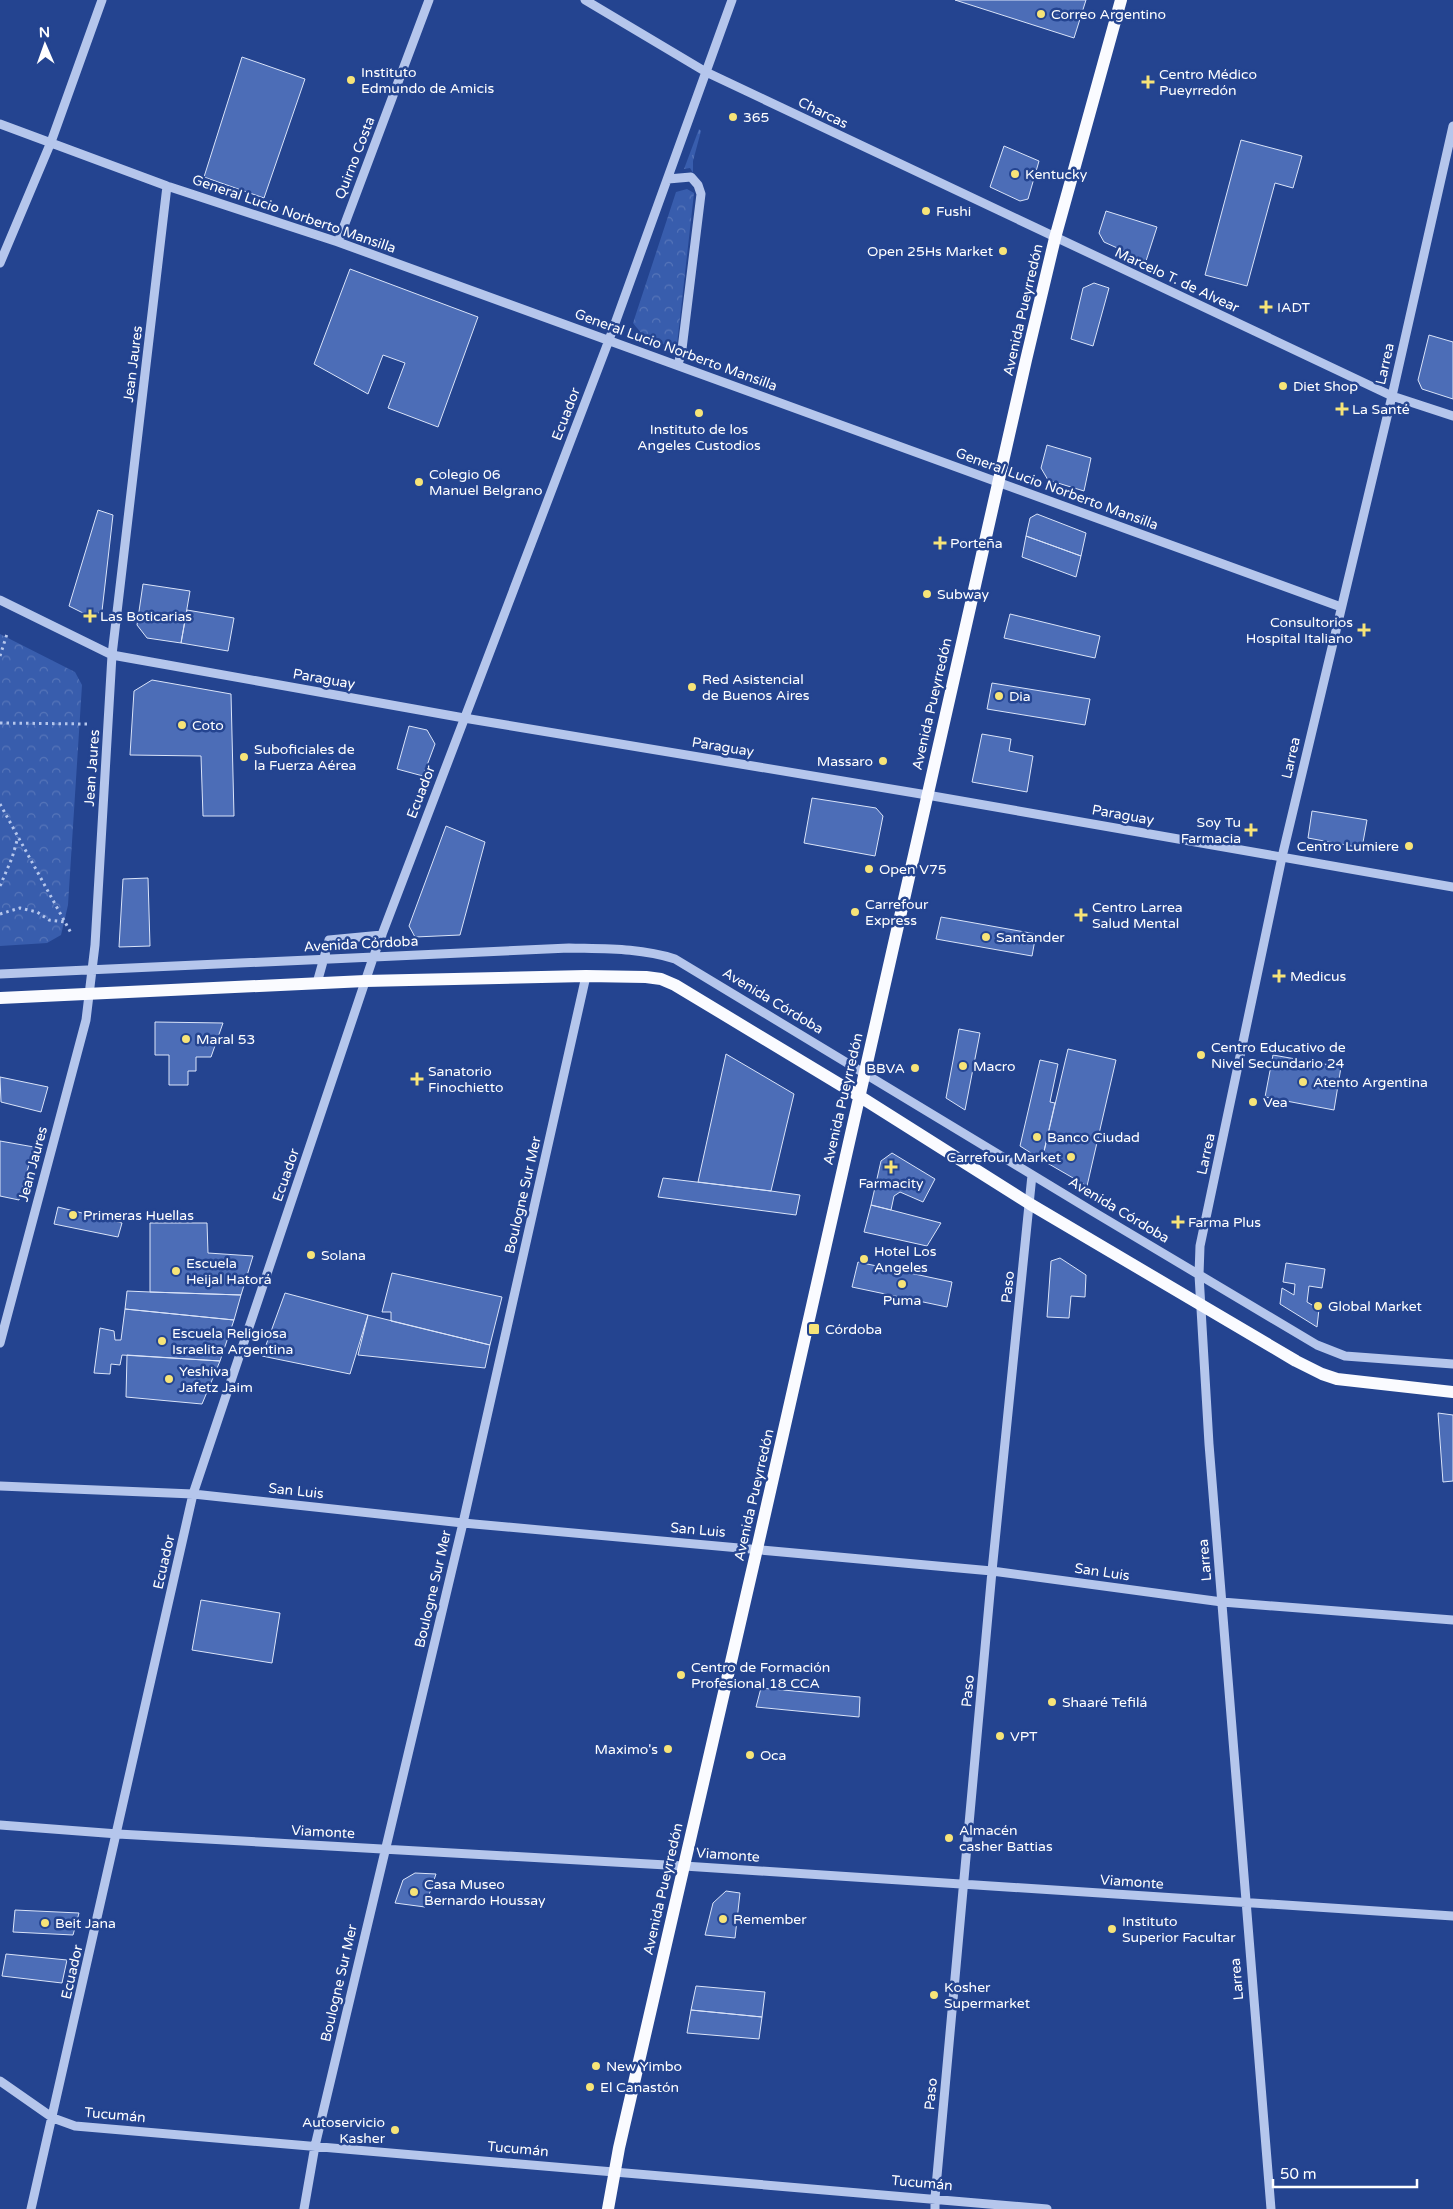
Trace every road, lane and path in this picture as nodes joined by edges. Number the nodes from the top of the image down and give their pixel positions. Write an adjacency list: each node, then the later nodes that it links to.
1 (102, 0): 9 (street)
2 (429, 0): 13 (street, Quirno Costa)
3 (585, 0): 6 (street, Charcas)
4 (732, 0): 6 (street, Ecuador)
5 (1121, 0): 12 (main road, Avenida Pueyrredón)
6 (706, 72): 10 (street, Ecuador); 12 (street, Charcas)
7 (0, 124): 9 (street, General Lucio Norberto Mansilla)
8 (1453, 126): 17 (street, Larrea)
9 (51, 142): 11 (street, General Lucio Norberto Mansilla); 14 (street)
10 (668, 179): 15 (street, Ecuador); 16 (street)
11 (167, 186): 13 (street, General Lucio Norberto Mansilla); 23 (street, Jean Jaures)
12 (1055, 238): 17 (street, Marcelo T. de Alvear); 19 (main road, Avenida Pueyrredón)
13 (338, 242): 15 (street, General Lucio Norberto Mansilla)
14 (0, 263)
15 (609, 340): 16 (street, General Lucio Norberto Mansilla); 25 (street, Ecuador)
16 (678, 365): 19 (street, General Lucio Norberto Mansilla)
17 (1392, 396): 18 (street, Marcelo T. de Alvear); 21 (street, Larrea)
18 (1453, 416)
19 (998, 482): 21 (street, General Lucio Norberto Mansilla); 28 (main road, Avenida Pueyrredón)
20 (0, 600): 23 (street, Paraguay)
21 (1341, 607): 31 (street, Larrea)
22 (7, 634): 24 (path)
23 (112, 655): 25 (street, Paraguay); 40 (street, Jean Jaures)
24 (0, 656)
25 (464, 718): 28 (street, Paraguay); 37 (street, Ecuador)
26 (0, 723): 27 (path)
27 (87, 724)
28 (927, 795): 31 (street, Paraguay); 47 (main road, Avenida Pueyrredón)
29 (0, 804): 30 (path)
30 (18, 837): 32 (path); 35 (path)
31 (1282, 858): 33 (street, Paraguay); 51 (street, Larrea)
32 (0, 886)
33 (1453, 887)
34 (0, 914): 35 (path)
35 (65, 922): 36 (path)
36 (71, 933)
37 (382, 935): 38 (street, Ecuador); 39 (street)
38 (373, 958): 39 (street, Avenida Córdoba); 43 (street, Ecuador); 47 (street, Avenida Córdoba)
39 (323, 961): 40 (street, Avenida Córdoba); 44 (street)
40 (92, 969): 41 (street, Avenida Córdoba); 45 (street, Jean Jaures)
41 (0, 974)
42 (586, 976): 43 (main road); 48 (main road); 58 (street, Boulogne Sur Mer)
43 (365, 981): 44 (main road); 57 (street, Ecuador)
44 (317, 983): 45 (main road)
45 (90, 993): 46 (main road); 53 (street, Jean Jaures)
46 (0, 998)
47 (864, 1072): 48 (main road, Avenida Pueyrredón); 49 (street, Avenida Córdoba)
48 (859, 1096): 50 (main road); 59 (main road, Avenida Pueyrredón)
49 (1032, 1175): 50 (street, Paso); 51 (street, Avenida Córdoba)
50 (1030, 1204): 52 (main road); 60 (street, Paso)
51 (1199, 1276): 52 (street, Larrea); 54 (street, Avenida Córdoba)
52 (1200, 1305): 55 (main road); 61 (street, Larrea)
53 (0, 1343)
54 (1453, 1364)
55 (1453, 1392)
56 (0, 1486): 57 (street, San Luis)
57 (194, 1494): 58 (street, San Luis); 64 (street, Ecuador)
58 (463, 1523): 59 (street, San Luis); 65 (street, Boulogne Sur Mer)
59 (757, 1549): 60 (street, San Luis); 66 (main road, Avenida Pueyrredón)
60 (992, 1571): 61 (street, San Luis); 67 (street, Paso)
61 (1222, 1602): 62 (street, San Luis); 68 (street, Larrea)
62 (1453, 1620)
63 (0, 1825): 64 (street, Viamonte)
64 (118, 1834): 65 (street, Viamonte); 71 (street, Ecuador)
65 (385, 1849): 66 (street, Viamonte); 72 (street, Boulogne Sur Mer)
66 (684, 1866): 67 (street, Viamonte); 73 (main road, Avenida Pueyrredón)
67 (964, 1885): 68 (street, Viamonte); 74 (street, Paso)
68 (1245, 1903): 69 (street, Viamonte); 80 (street, Larrea)
69 (1453, 1916)
70 (0, 2081): 71 (street, Tucumán)
71 (53, 2118): 72 (street, Tucumán); 75 (street, Ecuador)
72 (315, 2146): 73 (street, Tucumán); 76 (street, Boulogne Sur Mer)
73 (614, 2171): 74 (street, Tucumán); 77 (main road, Avenida Pueyrredón)
74 (935, 2198): 78 (street, Paso); 79 (street, Tucumán)
75 (31, 2209)
76 (304, 2209)
77 (608, 2209)
78 (935, 2209)
79 (1047, 2209)
80 (1271, 2209)

